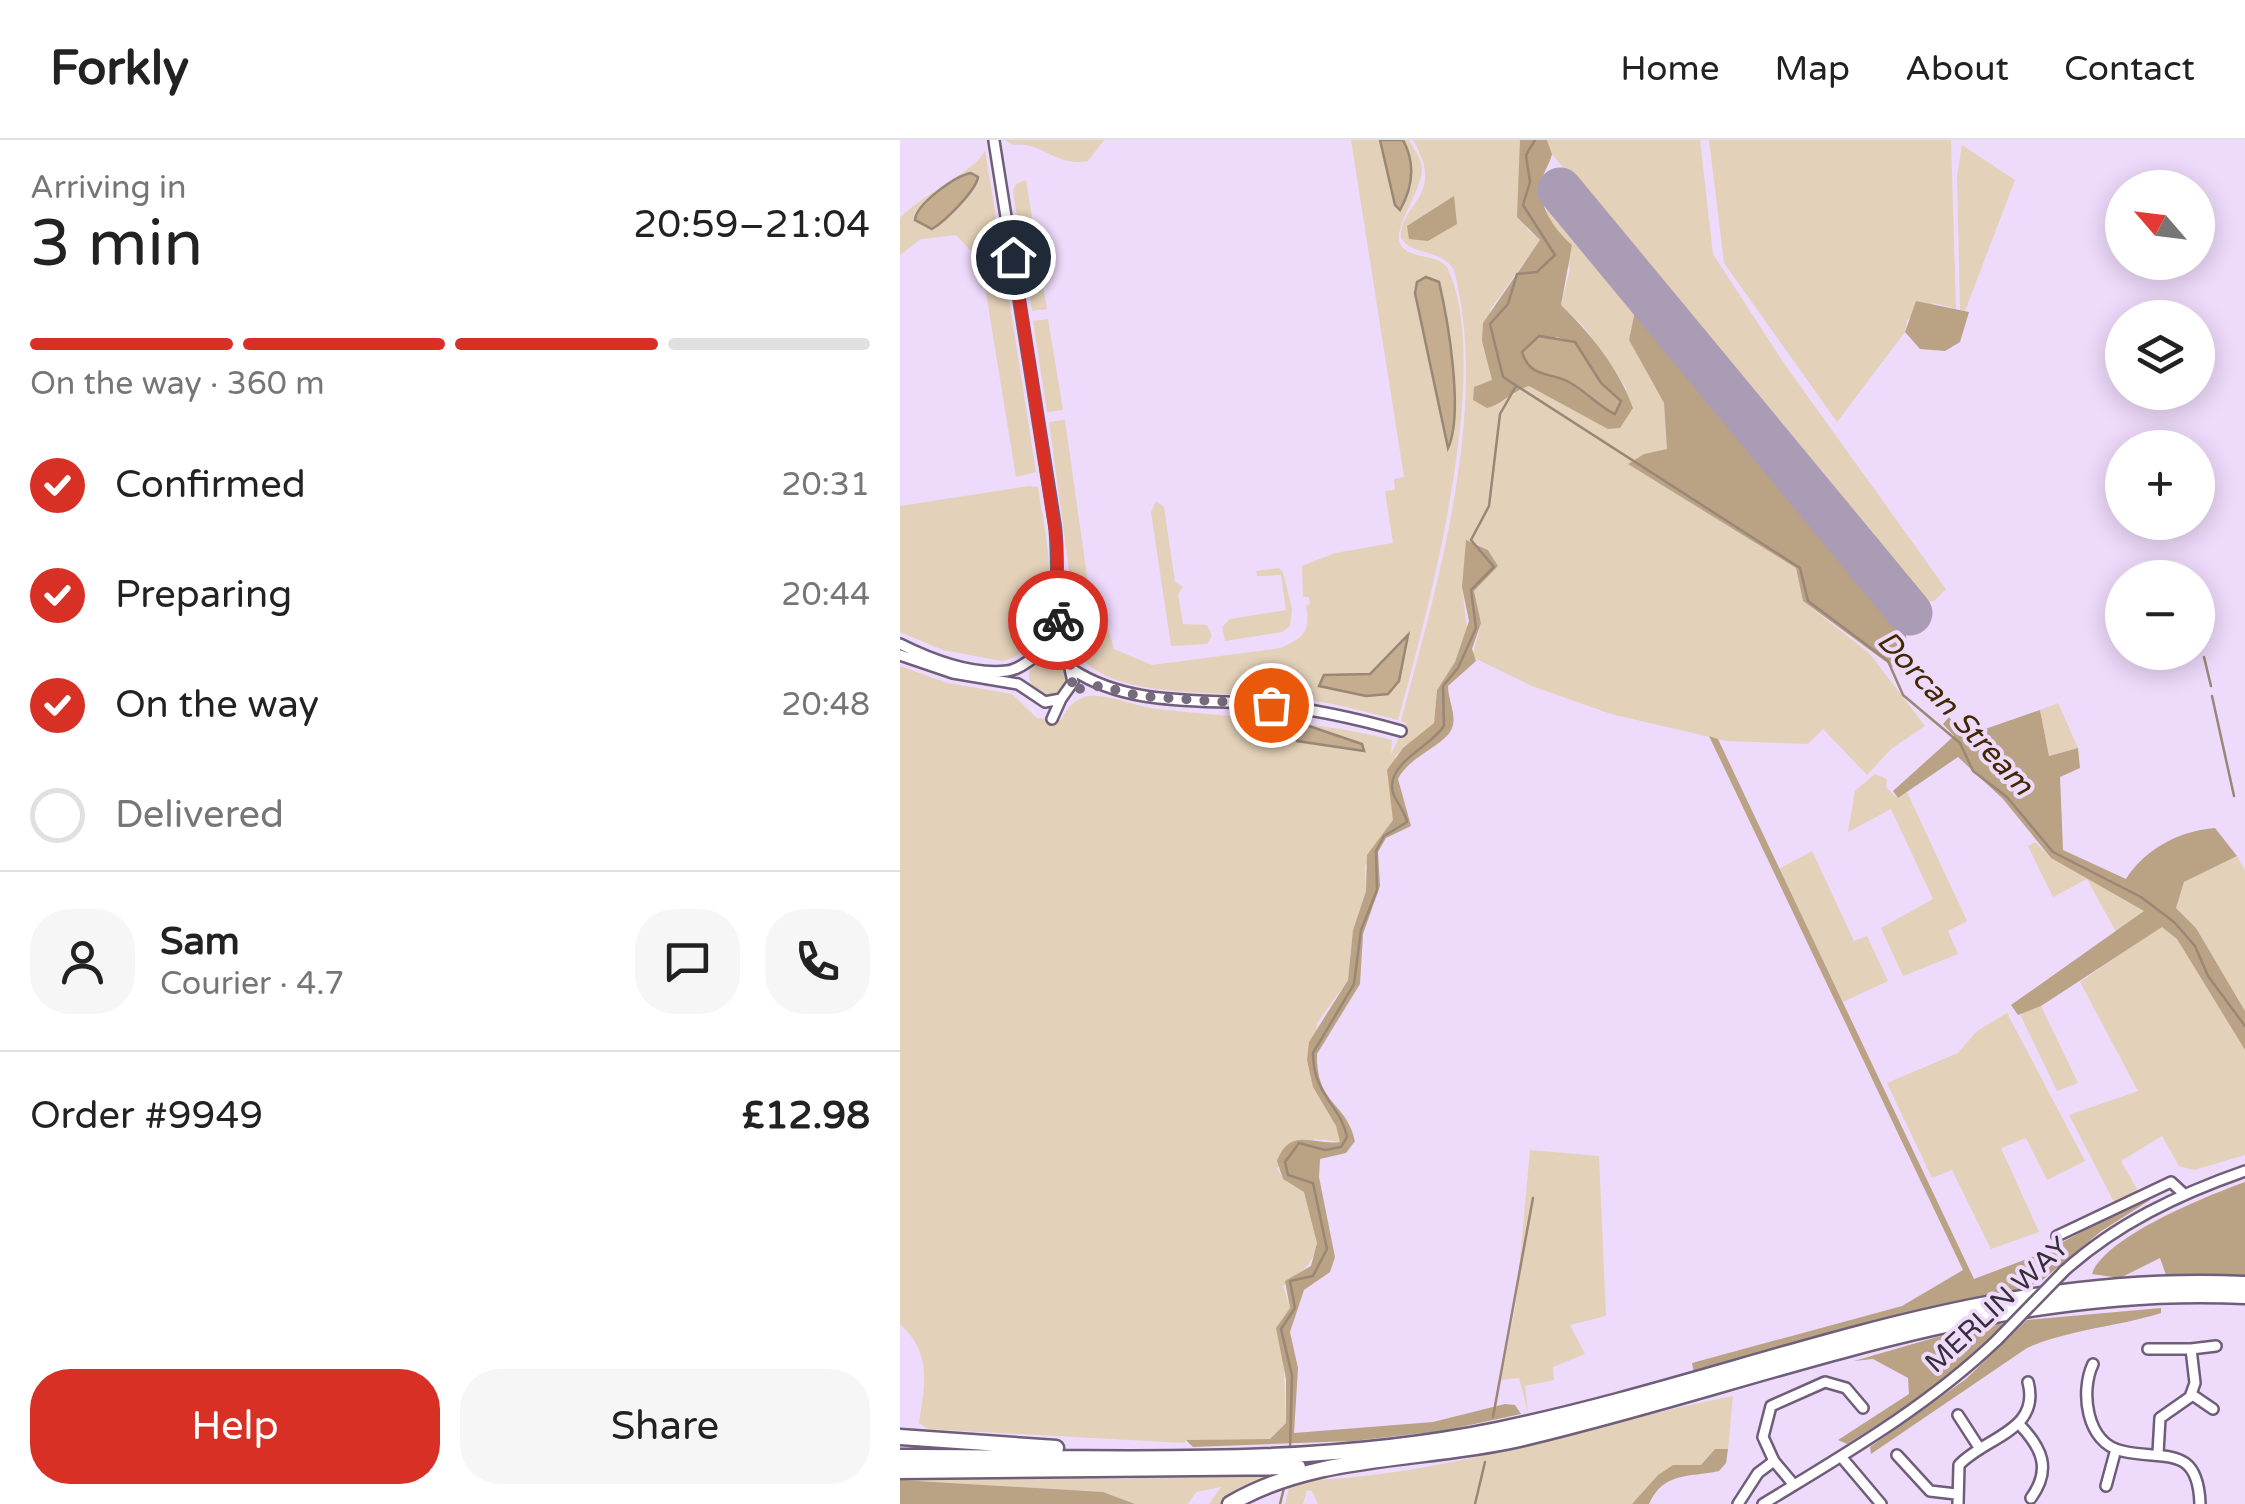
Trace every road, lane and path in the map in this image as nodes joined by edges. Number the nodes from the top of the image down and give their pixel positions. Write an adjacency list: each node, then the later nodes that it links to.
1 (994, 140): 2 (street)
2 (1057, 626): 4 (street); 6 (street)
3 (900, 644): 7 (street)
4 (1040, 652): 6 (street); 7 (street)
5 (900, 654): 10 (street)
6 (1064, 656): 8 (street)
7 (1025, 665): 10 (street)
8 (1073, 670): 9 (street); 11 (street)
9 (1100, 686): 11 (street); 14 (street)
10 (1025, 687): 13 (street)
11 (1070, 690): 12 (street)
12 (1061, 698): 13 (street); 13 (street)
13 (1040, 701)
14 (1401, 731)
15 (2245, 1171): 16 (street)
16 (2184, 1194): 17 (street); 39 (street, MERLIN WAY, bridge)
17 (2057, 1236)
18 (2245, 1284): 41 (highway)
19 (2245, 1296): 41 (highway)
20 (2216, 1346): 22 (street)
21 (2148, 1349): 22 (street)
22 (2191, 1349): 25 (street)
23 (2092, 1364): 34 (street)
24 (2028, 1382): 31 (street)
25 (2192, 1394): 29 (street); 35 (street)
26 (1766, 1396): 27 (street)
27 (1772, 1406): 28 (street); 40 (street)
28 (1864, 1408)
29 (2213, 1410)
30 (1958, 1415): 33 (street)
31 (2019, 1424): 33 (street); 45 (street)
32 (900, 1437): 38 (highway)
33 (1980, 1449): 46 (street)
34 (2116, 1449): 35 (street); 43 (street)
35 (2158, 1453): 51 (street)
36 (1897, 1455): 46 (street)
37 (900, 1456): 38 (highway)
38 (1152, 1456): 41 (highway)
39 (1844, 1459): 44 (street, MERLIN WAY); 50 (street)
40 (1774, 1461): 44 (street); 48 (street)
41 (1286, 1466): 42 (highway); 47 (highway)
42 (900, 1470)
43 (2110, 1480)
44 (1794, 1485): 49 (street, MERLIN WAY)
45 (2036, 1497)
46 (1957, 1499)
47 (1230, 1504)
48 (1738, 1504)
49 (1763, 1504)
50 (1881, 1504)
51 (2200, 1504)

